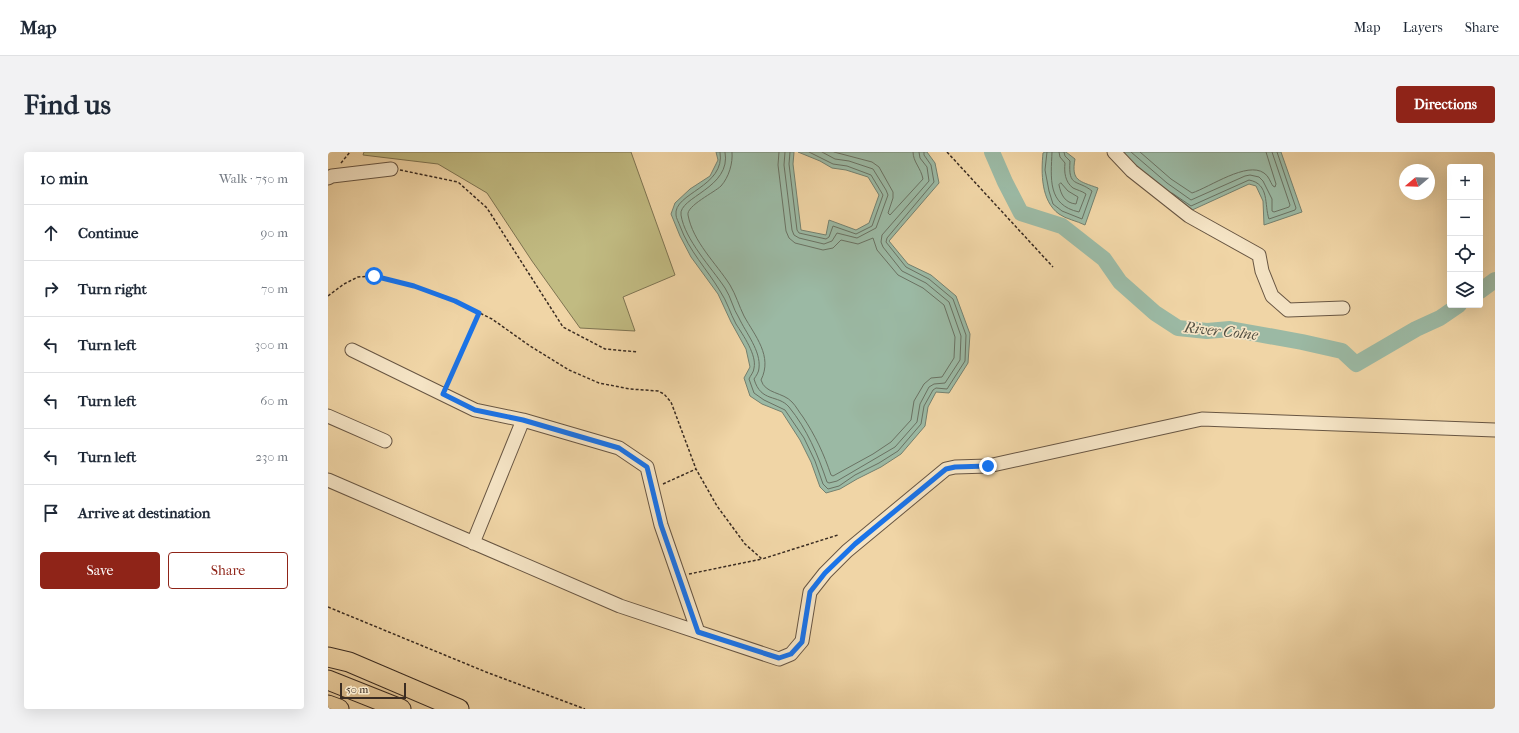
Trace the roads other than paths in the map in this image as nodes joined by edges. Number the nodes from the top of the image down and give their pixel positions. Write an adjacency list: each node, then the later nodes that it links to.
1 (1114, 152): 4 (lane)
2 (391, 168): 3 (lane)
3 (328, 178)
4 (1343, 308)
5 (352, 350): 7 (lane)
6 (328, 416): 9 (lane)
7 (523, 420): 11 (lane); 12 (lane)
8 (1495, 430): 12 (lane)
9 (385, 441)
10 (328, 480): 11 (lane)
11 (473, 543): 12 (lane)
12 (698, 632)
13 (328, 650): 15 (highway)
14 (328, 656): 15 (highway)
15 (349, 662): 20 (highway)
16 (328, 680): 19 (highway)
17 (328, 705): 18 (highway)
18 (338, 709)
19 (401, 709)
20 (459, 709)

